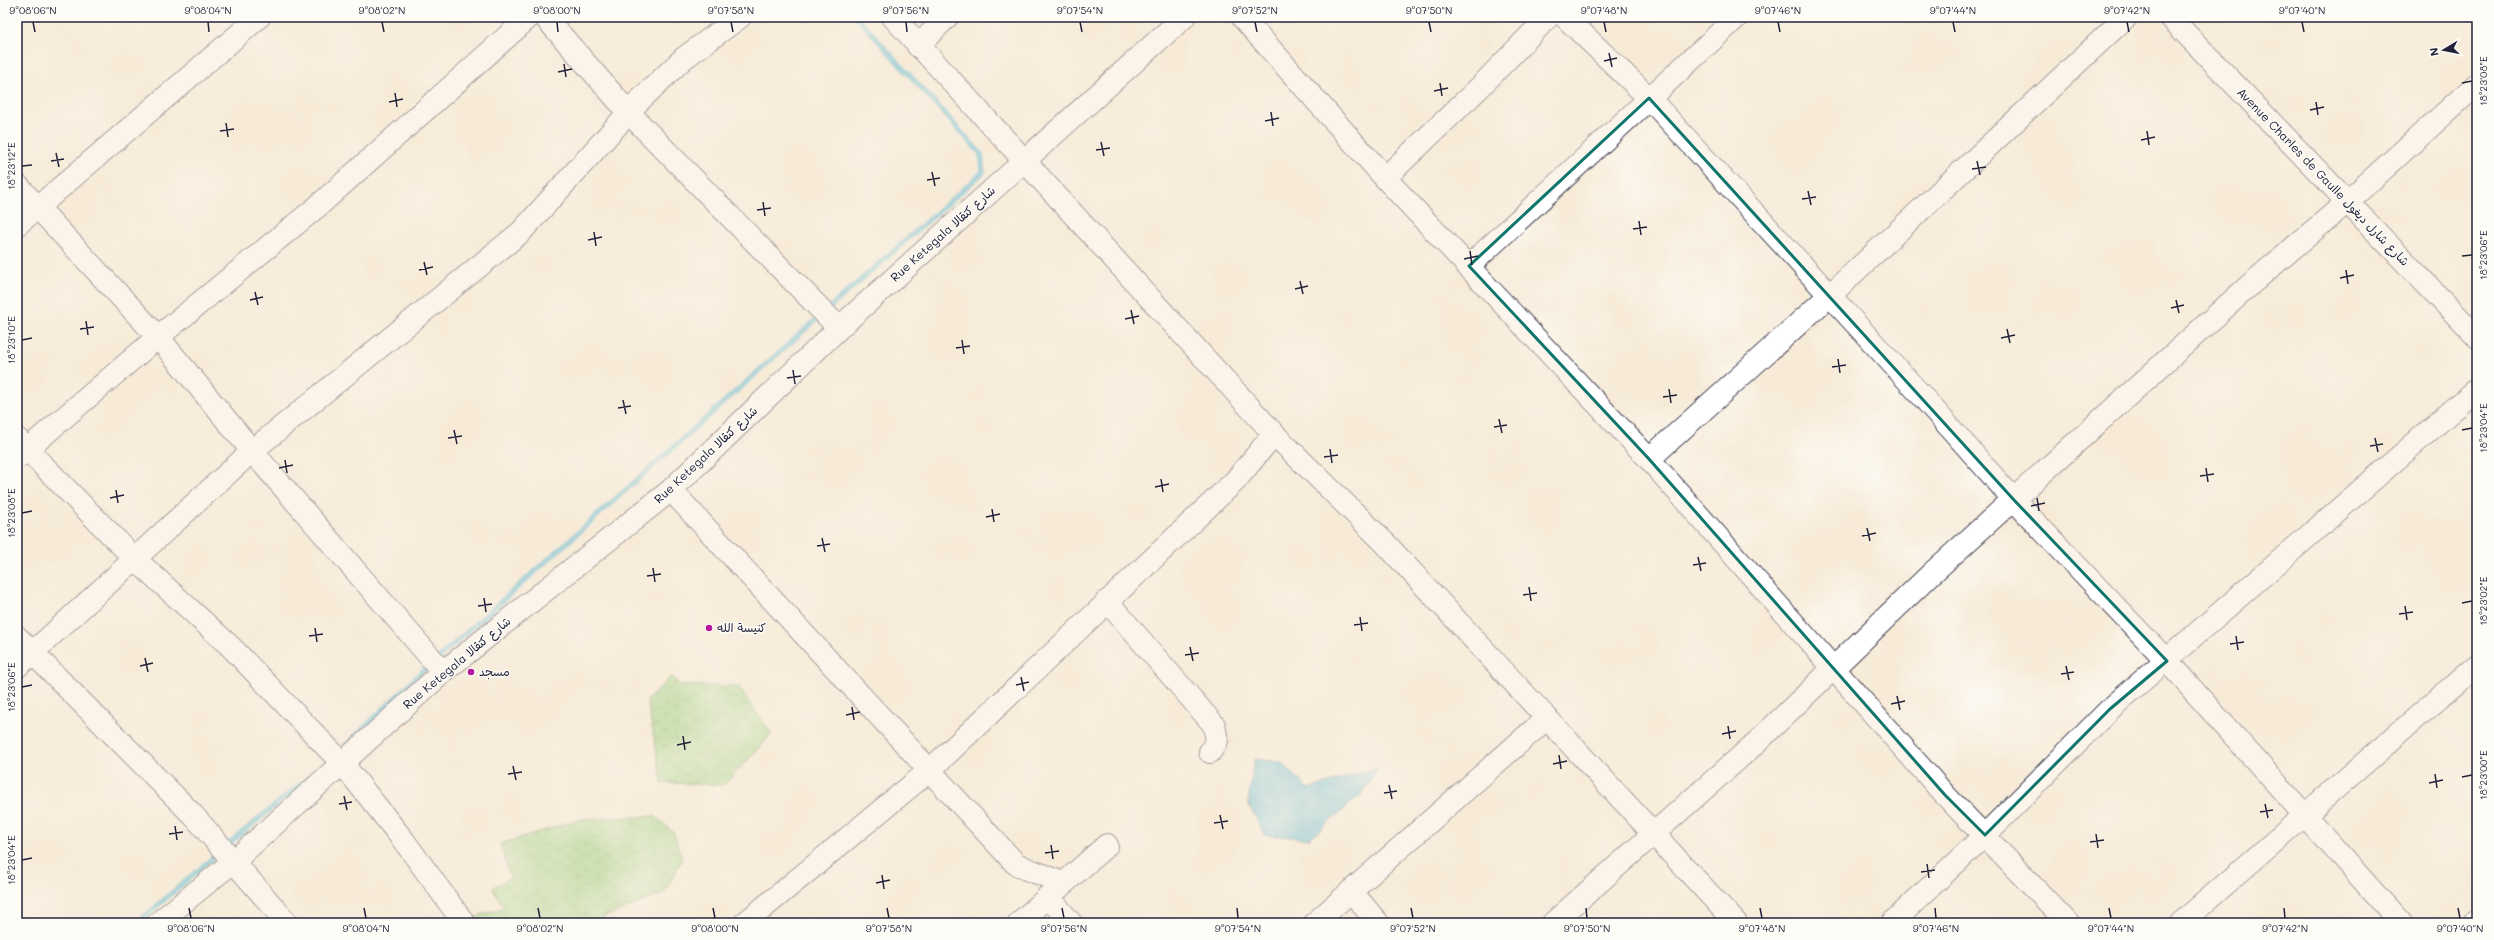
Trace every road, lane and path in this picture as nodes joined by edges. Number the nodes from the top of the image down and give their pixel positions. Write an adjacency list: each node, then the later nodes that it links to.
1 (259, 17): 22 (street)
2 (529, 17): 27 (street)
3 (545, 17): 17 (street)
4 (740, 17): 17 (street)
5 (894, 17): 14 (street)
6 (947, 17): 14 (street)
7 (1184, 17): 18 (street, Rue Ketegala شارع كتقالا)
8 (1242, 17): 19 (street)
9 (1548, 17): 19 (street)
10 (1565, 17): 16 (street)
11 (1737, 17): 16 (street)
12 (2126, 17): 25 (street)
13 (2170, 17): 21 (street, Avenue Charles de Gaulle شارع شارل ديغول)
14 (918, 46): 18 (street)
15 (2477, 84): 21 (street)
16 (1649, 98): 24 (street); 25 (street)
17 (629, 113): 26 (street); 32 (street)
18 (1025, 160): 26 (street, Rue Ketegala شارع كتقالا); 30 (street)
19 (1385, 178): 24 (street)
20 (17, 185): 22 (street)
21 (2347, 202): 28 (street, Avenue Charles de Gaulle شارع شارل ديغول); 35 (street)
22 (36, 208): 23 (street); 27 (street)
23 (17, 225)
24 (1469, 266): 33 (street)
25 (1829, 296): 33 (street); 35 (street)
26 (839, 328): 34 (street, Rue Ketegala شارع كتقالا)
27 (158, 337): 31 (street); 32 (street)
28 (2477, 337)
29 (2477, 389): 40 (street)
30 (1274, 434): 37 (street); 44 (street)
31 (20, 449): 36 (street)
32 (252, 451): 36 (street); 43 (street)
33 (1649, 459): 42 (street)
34 (671, 490): 43 (street, Rue Ketegala شارع كتقالا); 47 (street)
35 (2014, 500): 40 (street); 42 (street)
36 (135, 559): 39 (street); 46 (street)
37 (1107, 601): 45 (street); 47 (street)
38 (17, 637): 39 (street)
39 (25, 661): 52 (street)
40 (2167, 661): 48 (street); 50 (street)
41 (2477, 665): 48 (street)
42 (1833, 668): 49 (street); 50 (street)
43 (442, 672): 46 (street, Rue Ketegala شارع كتقالا)
44 (1547, 718): 49 (street); 54 (street)
45 (1210, 752)
46 (342, 763): 52 (street, Rue Ketegala شارع كتقالا); 57 (street)
47 (930, 770): 53 (street); 58 (street)
48 (2306, 816): 67 (street); 68 (street)
49 (1653, 832): 63 (street); 64 (street)
50 (1985, 835): 65 (street); 66 (street)
51 (1107, 845): 53 (street)
52 (234, 861): 55 (street, Rue Ketegala شارع كتقالا); 56 (street)
53 (1055, 890): 59 (street); 60 (street)
54 (1351, 892): 61 (street); 62 (street)
55 (158, 923)
56 (287, 923)
57 (464, 923)
58 (745, 923)
59 (1019, 923)
60 (1071, 923)
61 (1315, 923)
62 (1378, 923)
63 (1553, 923)
64 (1736, 923)
65 (1892, 923)
66 (2068, 923)
67 (2181, 923)
68 (2401, 923)

